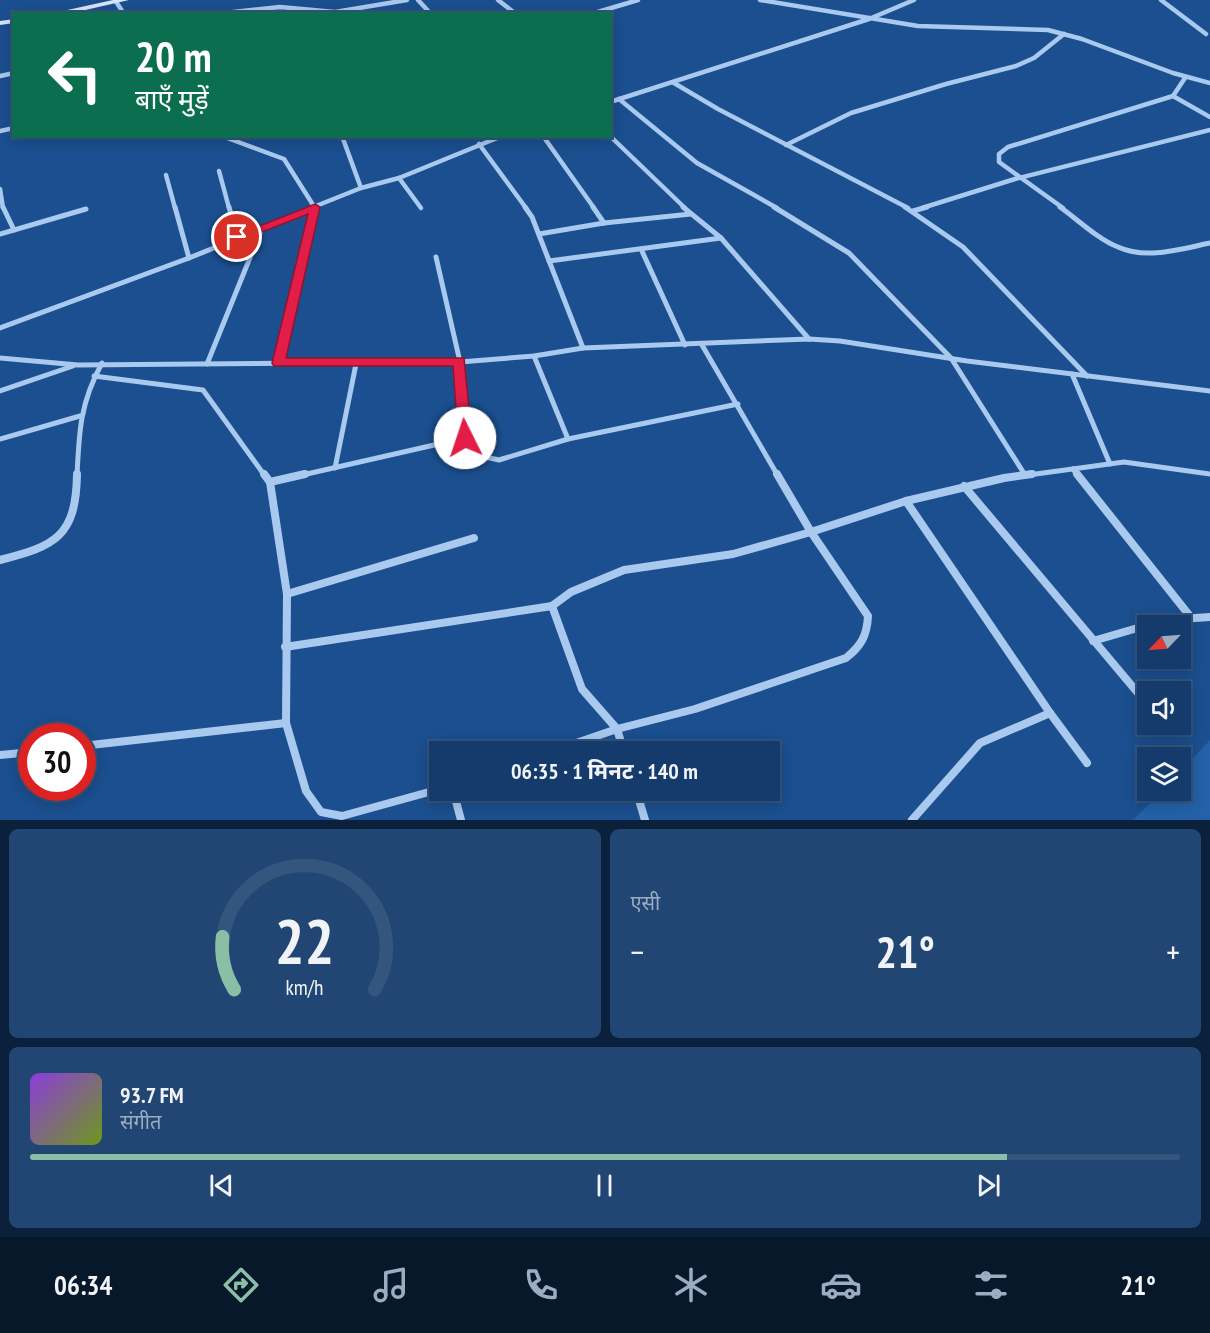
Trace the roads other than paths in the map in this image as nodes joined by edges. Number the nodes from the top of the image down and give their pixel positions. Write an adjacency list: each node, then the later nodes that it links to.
1 (119, 0): 11 (street)
2 (300, 0): 10 (street)
3 (407, 0): 14 (street)
4 (418, 0): 15 (street)
5 (498, 0): 16 (street)
6 (638, 0): 17 (street)
7 (760, 0): 18 (street)
8 (914, 0): 18 (street)
9 (1161, 0): 20 (street)
10 (303, 8): 12 (street); 13 (street)
11 (62, 12)
12 (231, 12)
13 (329, 12)
14 (341, 12)
15 (429, 12)
16 (513, 12)
17 (598, 12)
18 (869, 19): 19 (street); 22 (street)
19 (1064, 34): 21 (street); 35 (street)
20 (1209, 35)
21 (1185, 78): 23 (street); 24 (street)
22 (674, 83): 25 (street); 35 (street)
23 (1210, 83)
24 (1173, 96): 27 (street); 39 (street)
25 (619, 99): 26 (street); 67 (street)
26 (612, 101)
27 (1210, 117)
28 (1210, 130): 39 (street)
29 (227, 138): 42 (street)
30 (343, 138): 40 (street)
31 (496, 138): 34 (street)
32 (544, 138): 48 (street)
33 (612, 138): 47 (street)
34 (479, 144): 38 (street); 52 (street)
35 (786, 145): 46 (street)
36 (219, 171): 53 (street)
37 (166, 175): 58 (street)
38 (399, 178): 40 (street); 44 (street)
39 (1020, 178): 46 (street); 55 (street)
40 (361, 188): 42 (street)
41 (0, 189): 43 (street)
42 (315, 207): 49 (street); 70 (street)
43 (2, 208): 50 (street)
44 (422, 208)
45 (86, 209): 50 (street)
46 (913, 211): 76 (street)
47 (691, 214): 48 (street); 54 (street)
48 (604, 223): 52 (street)
49 (262, 228): 53 (street); 71 (street)
50 (14, 230): 51 (street)
51 (0, 234)
52 (539, 234): 59 (street)
53 (237, 237): 58 (street)
54 (721, 238): 56 (street); 61 (street)
55 (1210, 243)
56 (641, 249): 59 (street); 62 (street)
57 (436, 257): 68 (street)
58 (189, 258): 60 (street)
59 (549, 261): 64 (street)
60 (0, 328)
61 (809, 339): 63 (street); 67 (street)
62 (685, 345): 63 (street); 64 (street)
63 (702, 345): 79 (street)
64 (583, 348): 65 (street)
65 (534, 356): 68 (street); 83 (street)
66 (0, 358): 73 (street)
67 (951, 358): 74 (street); 88 (street)
68 (460, 362): 72 (street); 81 (street)
69 (102, 363): 71 (street); 73 (street); 75 (street)
70 (279, 363): 71 (street); 72 (street)
71 (207, 364)
72 (356, 364): 85 (street)
73 (78, 365): 77 (street)
74 (1072, 374): 76 (street); 84 (street)
75 (94, 376): 80 (street); 89 (street)
76 (1087, 376): 78 (street)
77 (0, 391)
78 (1210, 391)
79 (738, 404): 83 (street); 92 (street)
80 (80, 416): 82 (street); 94 (street)
81 (465, 438): 83 (street); 85 (street)
82 (0, 440)
83 (568, 440)
84 (1110, 464): 86 (street); 87 (street)
85 (335, 468): 89 (street)
86 (1073, 469): 88 (street); 97 (street)
87 (1210, 474)
88 (1025, 475): 90 (street)
89 (270, 482): 95 (street)
90 (964, 486): 91 (street); 101 (street)
91 (906, 501): 92 (street); 104 (street)
92 (811, 532): 96 (street); 106 (street)
93 (474, 538): 95 (street)
94 (0, 561)
95 (287, 594): 102 (street)
96 (552, 606): 102 (street); 106 (street)
97 (1189, 615)
98 (1191, 615): 99 (street)
99 (1210, 617)
100 (1137, 627): 101 (street)
101 (1094, 640): 103 (street)
102 (285, 647): 105 (street)
103 (1137, 692)
104 (1050, 713): 112 (street); 118 (street)
105 (286, 723): 109 (street); 113 (street)
106 (616, 729): 107 (street); 108 (street)
107 (582, 741)
108 (620, 741)
109 (96, 744)
110 (18, 753): 111 (street)
111 (0, 755)
112 (1087, 763)
113 (429, 792)
114 (456, 801): 116 (street)
115 (639, 801): 117 (street)
116 (461, 820)
117 (645, 820)
118 (912, 820)

